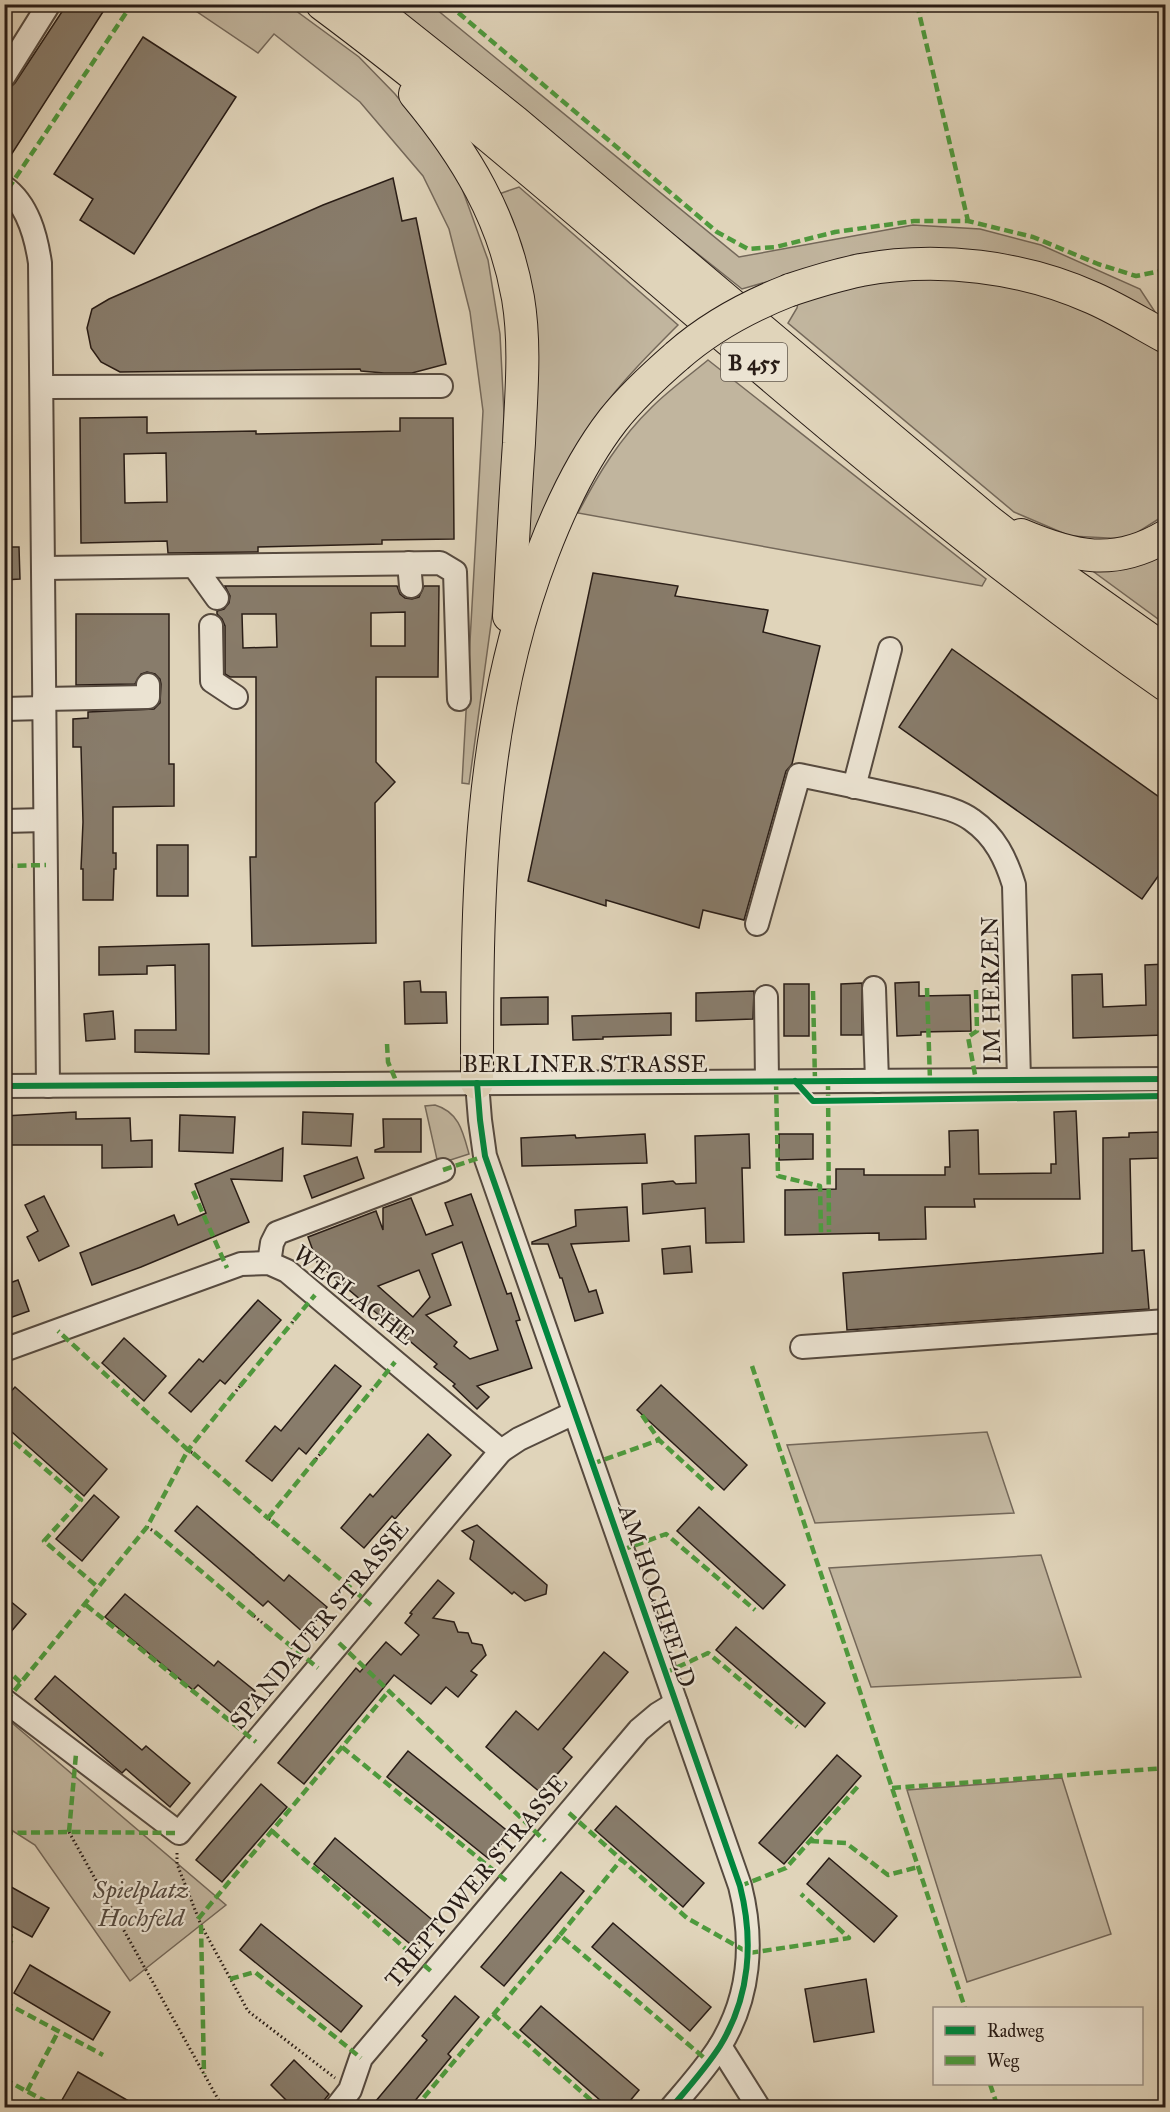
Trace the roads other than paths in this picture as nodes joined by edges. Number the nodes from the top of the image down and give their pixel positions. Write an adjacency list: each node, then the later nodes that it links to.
1 (50, 4): 4 (street)
2 (322, 4): 3 (highway, B 455)
3 (360, 16): 9 (highway, B 455); 17 (highway); 18 (highway, B 455)
4 (4, 76)
5 (4, 187): 8 (street)
6 (1161, 337): 17 (highway, bridge)
7 (441, 386): 8 (street)
8 (42, 387): 12 (street)
9 (987, 520): 10 (highway); 16 (highway, B 455)
10 (1166, 536)
11 (194, 566): 12 (street); 13 (street); 21 (street)
12 (44, 568): 22 (street)
13 (217, 597)
14 (211, 626): 20 (street)
15 (890, 649): 24 (street)
16 (1166, 651)
17 (506, 677): 34 (highway)
18 (1166, 685)
19 (148, 697): 22 (street)
20 (236, 697)
21 (459, 699)
22 (44, 704): 23 (street); 25 (street)
23 (4, 709)
24 (854, 787): 27 (street, IM HERZEN); 31 (street, IM HERZEN)
25 (45, 820): 26 (street); 36 (street)
26 (4, 821)
27 (757, 924)
28 (874, 988): 32 (street)
29 (766, 997): 33 (street)
30 (1166, 1079): 31 (street, BERLINER STRASSE)
31 (1019, 1080): 32 (street, BERLINER STRASSE)
32 (877, 1081): 33 (street, BERLINER STRASSE)
33 (767, 1082): 34 (street, BERLINER STRASSE)
34 (477, 1083): 36 (street, BERLINER STRASSE); 42 (street, AM HOCHFELD)
35 (4, 1086): 36 (street, BERLINER STRASSE)
36 (48, 1086)
37 (442, 1170): 38 (street)
38 (269, 1263): 41 (street, WEGLACHE); 43 (street, WEGLACHE)
39 (1166, 1321): 40 (street)
40 (802, 1347)
41 (4, 1350)
42 (574, 1413): 43 (street); 45 (street, AM HOCHFELD)
43 (501, 1451): 44 (street, SPANDAUER STRASSE)
44 (4, 1700)
45 (676, 1703): 46 (street, AM HOCHFELD); 47 (street, TREPTOWER STRASSE)
46 (720, 2046): 48 (street, AM HOCHFELD); 49 (street)
47 (336, 2108)
48 (671, 2108)
49 (759, 2108)

